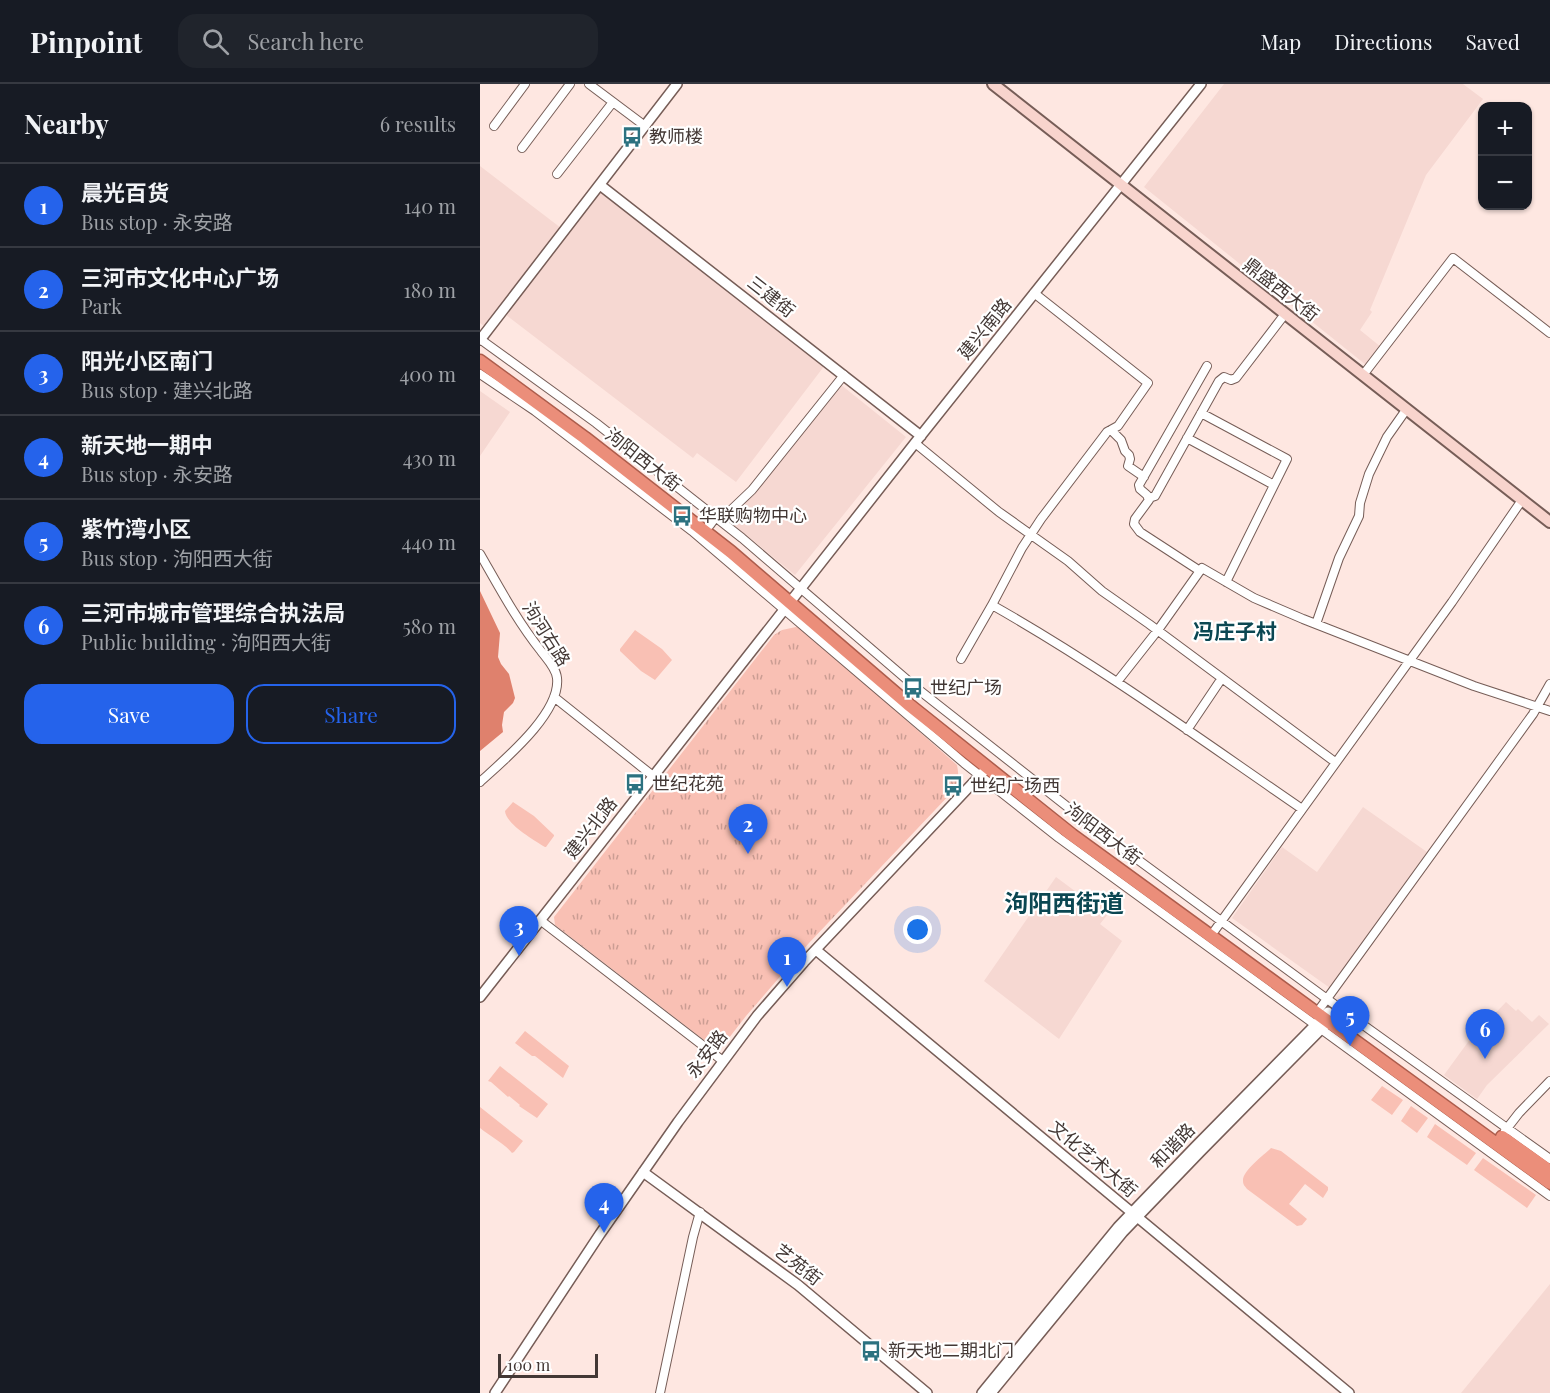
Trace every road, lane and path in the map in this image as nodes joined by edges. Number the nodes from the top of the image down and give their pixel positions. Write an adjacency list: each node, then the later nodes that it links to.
1 (525, 84): 8 (street)
2 (570, 84): 10 (street)
3 (589, 84): 7 (street)
4 (677, 84): 9 (street)
5 (993, 84): 13 (main road, 鼎盛西大街)
6 (1201, 84): 13 (street, 建兴南路)
7 (613, 102): 9 (street); 11 (street)
8 (494, 126)
9 (645, 126): 12 (street)
10 (522, 148)
11 (556, 174)
12 (600, 185): 17 (street); 22 (street, 三建街)
13 (1121, 185): 14 (street, 建兴南路); 15 (main road, 鼎盛西大街)
14 (1034, 294): 26 (street); 28 (street, 建兴南路)
15 (1285, 314): 23 (main road, 鼎盛西大街); 25 (street)
16 (1550, 333): 23 (street)
17 (480, 339): 33 (street)
18 (480, 351): 33 (highway, 泃阳西大街)
19 (480, 362): 39 (highway, 泃阳西大街)
20 (1207, 366): 29 (street)
21 (480, 374): 39 (street)
22 (844, 375): 28 (street, 三建街); 33 (street)
23 (1363, 375): 24 (main road, 鼎盛西大街)
24 (1406, 410): 32 (main road, 鼎盛西大街); 41 (street)
25 (1201, 413): 27 (street); 30 (street)
26 (1111, 430): 29 (street); 35 (street)
27 (1187, 438): 30 (street); 31 (street)
28 (918, 440): 35 (street); 39 (street, 建兴南路)
29 (1144, 477): 31 (street)
30 (1274, 484): 38 (street)
31 (1149, 498): 37 (street)
32 (1522, 500): 34 (main road, 鼎盛西大街); 44 (street)
33 (713, 521): 39 (highway, 泃阳西大街)
34 (1550, 522)
35 (1031, 535): 40 (street); 42 (street)
36 (480, 554): 48 (street, 泃河右路)
37 (1200, 571): 38 (street); 42 (street)
38 (1226, 582): 41 (street)
39 (792, 599): 53 (highway, 泃阳西大街); 54 (street, 建兴北路); 58 (highway, 泃阳西大街)
40 (992, 605): 43 (street); 46 (street)
41 (1316, 624): 44 (street)
42 (1158, 630): 45 (street); 46 (street)
43 (961, 659)
44 (1409, 661): 49 (street); 52 (street)
45 (1222, 678): 51 (street); 52 (street)
46 (1117, 682): 51 (street)
47 (1550, 684): 49 (street)
48 (554, 697): 54 (street); 55 (street)
49 (1537, 706): 50 (street); 61 (street)
50 (1550, 711)
51 (1187, 730): 56 (street)
52 (1335, 762): 56 (street)
53 (984, 772): 59 (street, 永安路); 61 (highway, 泃阳西大街)
54 (653, 776): 57 (street, 建兴北路)
55 (480, 782)
56 (1302, 808): 58 (street)
57 (540, 920): 60 (street, 建兴北路); 62 (street)
58 (1218, 926): 61 (highway, 泃阳西大街)
59 (816, 950): 62 (street, 永安路); 71 (street, 文化艺术大街)
60 (480, 997)
61 (1325, 1016): 64 (highway, 泃阳西大街); 64 (street); 68 (highway, 泃阳西大街); 69 (street); 71 (street, 和谐路)
62 (723, 1061): 67 (street, 永安路)
63 (1550, 1081): 64 (street)
64 (1504, 1132): 65 (street); 66 (highway, 泃阳西大街)
65 (1550, 1159)
66 (1550, 1171)
67 (643, 1172): 70 (street, 艺苑街); 72 (street, 永安路)
68 (1550, 1183)
69 (1550, 1196)
70 (700, 1212): 73 (street); 74 (street, 艺苑街)
71 (1134, 1215): 75 (street, 和谐路); 76 (street, 和谐路); 77 (street, 文化艺术大街)
72 (495, 1393)
73 (660, 1393)
74 (927, 1393)
75 (982, 1393)
76 (991, 1393)
77 (1349, 1393)

